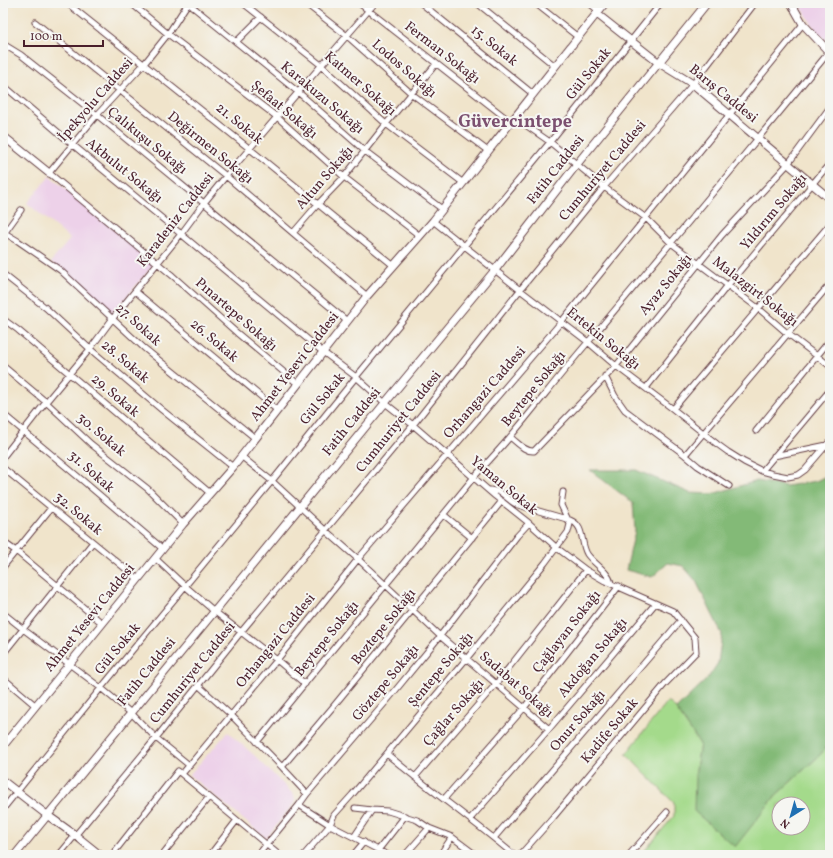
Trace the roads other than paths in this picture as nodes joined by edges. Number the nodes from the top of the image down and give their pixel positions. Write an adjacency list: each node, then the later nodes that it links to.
1 (67, 3): 30 (street, 21. Sokak)
2 (131, 3): 22 (street, Şefaat Sokağı)
3 (188, 3): 22 (street, İpekyolu Caddesi); 26 (street, Karakuzu Sokağı)
4 (243, 3): 19 (street, Katmer Sokağı)
5 (305, 3): 23 (street, Lodos Sokağı)
6 (359, 3): 17 (street, Ferman Sokağı)
7 (375, 3): 17 (street, Karadeniz Caddesi)
8 (421, 3): 39 (street, 15. Sokak)
9 (477, 3): 33 (street)
10 (536, 3): 24 (street)
11 (590, 3): 18 (street)
12 (605, 3): 18 (main road, Ahmet Yesevi Caddesi)
13 (661, 3): 25 (street, Gül Sokak)
14 (708, 3): 29 (main road, Fatih Caddesi)
15 (755, 3): 34 (street, Cumhuriyet Caddesi)
16 (791, 3): 21 (main road)
17 (368, 11): 23 (street, Karadeniz Caddesi); 31 (street, Ferman Sokağı)
18 (598, 12): 24 (main road, Ahmet Yesevi Caddesi); 25 (main road, Barış Caddesi)
19 (261, 17): 26 (street); 32 (street, Katmer Sokağı)
20 (35, 22): 36 (street, Değirmen Sokağı)
21 (803, 24): 28 (main road); 41 (street, Orhangazi Caddesi)
22 (168, 34): 30 (street, İpekyolu Caddesi); 43 (street, Şefaat Sokağı)
23 (347, 36): 32 (street, Karadeniz Caddesi); 38 (street, Lodos Sokağı)
24 (578, 37): 33 (main road, Ahmet Yesevi Caddesi)
25 (631, 41): 29 (main road, Barış Caddesi); 48 (street, Gül Sokak)
26 (236, 42): 37 (street, Karakuzu Sokağı)
27 (3, 44): 42 (street, Çalıkuşu Sokağı)
28 (830, 53): 47 (street, Beytepe Sokağı)
29 (659, 63): 34 (main road, Barış Caddesi); 54 (main road, Fatih Caddesi)
30 (144, 64): 36 (street, İpekyolu Caddesi); 50 (street, 21. Sokak)
31 (436, 64): 38 (street, Altun Sokağı); 44 (street, Ferman Sokağı)
32 (321, 65): 37 (street, Karadeniz Caddesi); 45 (street, Katmer Sokağı)
33 (555, 66): 39 (main road, Ahmet Yesevi Caddesi)
34 (693, 84): 41 (main road, Barış Caddesi); 61 (street, Cumhuriyet Caddesi)
35 (3, 86): 49 (street, Akbulut Sokağı)
36 (120, 90): 42 (street, İpekyolu Caddesi); 57 (street, Değirmen Sokağı)
37 (298, 92): 43 (street, Karadeniz Caddesi); 51 (street, Karakuzu Sokağı)
38 (412, 94): 45 (street, Altun Sokağı); 52 (street, Lodos Sokağı)
39 (533, 94): 44 (main road, Ahmet Yesevi Caddesi)
40 (830, 107): 55 (street, Ayaz Sokağı)
41 (730, 114): 47 (main road, Barış Caddesi); 67 (street, Orhangazi Caddesi)
42 (97, 115): 49 (street, İpekyolu Caddesi); 63 (street, Çalıkuşu Sokağı)
43 (277, 117): 50 (street, Karadeniz Caddesi); 58 (street, Şefaat Sokağı)
44 (513, 120): 48 (street, Malazgirt Sokağı); 52 (main road, Ahmet Yesevi Caddesi)
45 (386, 124): 51 (street, Altun Sokağı); 59 (street, Katmer Sokağı)
46 (3, 136): 56 (main road)
47 (758, 139): 55 (main road, Barış Caddesi); 74 (street, Beytepe Sokağı)
48 (550, 142): 54 (street, Malazgirt Sokağı); 75 (street, Gül Sokak)
49 (73, 145): 56 (street, İpekyolu Caddesi); 72 (street, Akbulut Sokağı)
50 (250, 149): 57 (street, Karadeniz Caddesi); 64 (street, 21. Sokak)
51 (365, 151): 58 (street, Altun Sokağı); 66 (street, Karakuzu Sokağı)
52 (488, 151): 59 (main road, Ahmet Yesevi Caddesi)
53 (830, 163): 60 (street, Yıldırım Sokağı)
54 (576, 164): 61 (street, Malazgirt Sokağı); 79 (main road, Fatih Caddesi)
55 (788, 164): 60 (main road, Barış Caddesi); 76 (street, Ayaz Sokağı)
56 (49, 173): 77 (street, Pınartepe Sokağı)
57 (226, 176): 63 (street, Karadeniz Caddesi); 70 (street, Değirmen Sokağı)
58 (344, 177): 64 (street, Altun Sokağı); 73 (street, Şefaat Sokağı)
59 (462, 182): 66 (main road, Ahmet Yesevi Caddesi)
60 (812, 184): 62 (main road, Barış Caddesi); 82 (street, Yıldırım Sokağı)
61 (604, 187): 67 (street, Malazgirt Sokağı); 83 (street, Cumhuriyet Caddesi)
62 (830, 199)
63 (204, 203): 72 (street, Karadeniz Caddesi); 89 (street, Çalıkuşu Sokağı)
64 (318, 204): 70 (street, Altun Sokağı); 78 (street, 21. Sokak)
65 (21, 210): 71 (street)
66 (442, 210): 68 (main road, Ahmet Yesevi Caddesi)
67 (646, 218): 74 (street, Malazgirt Sokağı); 90 (street, Orhangazi Caddesi)
68 (433, 221): 73 (main road, Ahmet Yesevi Caddesi); 75 (street, Ertekin Sokağı)
69 (830, 224): 86 (street)
70 (293, 233): 85 (street, Değirmen Sokağı)
71 (3, 234): 87 (street, 27. Sokak)
72 (181, 234): 77 (street, Karadeniz Caddesi); 95 (street, Akbulut Sokağı)
73 (420, 236): 78 (main road, Ahmet Yesevi Caddesi)
74 (672, 243): 76 (street, Malazgirt Sokağı); 93 (street, Beytepe Sokağı)
75 (464, 246): 79 (street, Ertekin Sokağı); 102 (street, Gül Sokak)
76 (699, 263): 82 (street, Malazgirt Sokağı); 98 (street, Ayaz Sokağı)
77 (157, 264): 84 (street, Karadeniz Caddesi); 103 (street, Pınartepe Sokağı)
78 (394, 266): 85 (main road, Ahmet Yesevi Caddesi)
79 (495, 270): 83 (street, Ertekin Sokağı); 107 (main road, Fatih Caddesi)
80 (3, 274): 94 (street, 28. Sokak)
81 (830, 284): 91 (street)
82 (728, 285): 86 (street, Malazgirt Sokağı); 104 (street, Yıldırım Sokağı)
83 (520, 290): 90 (street, Ertekin Sokağı); 111 (street, Cumhuriyet Caddesi)
84 (135, 291): 87 (street, Karadeniz Caddesi); 108 (street, 26. Sokak)
85 (367, 296): 89 (main road, Ahmet Yesevi Caddesi)
86 (758, 308): 91 (street, Malazgirt Sokağı); 109 (street)
87 (113, 318): 94 (street, Karadeniz Caddesi); 116 (street, 27. Sokak)
88 (3, 319): 100 (street, 29. Sokak)
89 (347, 321): 95 (main road, Ahmet Yesevi Caddesi)
90 (562, 322): 93 (street, Ertekin Sokağı); 118 (street, Orhangazi Caddesi)
91 (787, 333): 96 (street, Malazgirt Sokağı); 114 (street)
92 (830, 340): 96 (street)
93 (588, 342): 98 (street, Ertekin Sokağı); 115 (street, Beytepe Sokağı)
94 (90, 349): 100 (street, Karadeniz Caddesi); 123 (street, 28. Sokak)
95 (322, 352): 102 (street, Yaman Sokak); 103 (main road, Ahmet Yesevi Caddesi)
96 (817, 356): 99 (street, Malazgirt Sokağı); 113 (street)
97 (3, 366): 106 (street, 30. Sokak)
98 (616, 366): 101 (street, Ayaz Sokağı); 104 (street, Ertekin Sokağı)
99 (830, 366)
100 (70, 374): 106 (street, Karadeniz Caddesi); 131 (street, 29. Sokak)
101 (605, 376): 115 (street, Ayaz Sokağı); 119 (street)
102 (356, 377): 107 (street, Yaman Sokak); 127 (street, Gül Sokak)
103 (298, 384): 108 (main road, Ahmet Yesevi Caddesi)
104 (646, 388): 109 (street, Ertekin Sokağı)
105 (830, 390): 121 (street)
106 (46, 402): 112 (street, Karadeniz Caddesi); 138 (street, 30. Sokak)
107 (385, 403): 111 (street, Yaman Sokak); 133 (main road, Fatih Caddesi)
108 (277, 410): 116 (main road, Ahmet Yesevi Caddesi)
109 (673, 410): 114 (street, Ertekin Sokağı)
110 (3, 414): 112 (street, 31. Sokak)
111 (413, 425): 118 (street, Yaman Sokak); 139 (street, Cumhuriyet Caddesi)
112 (23, 431): 122 (street, Karadeniz Caddesi); 144 (street, 31. Sokak)
113 (756, 431)
114 (703, 433): 119 (street); 125 (street, Ertekin Sokağı)
115 (510, 437): 126 (street, Beytepe Sokağı)
116 (255, 438): 120 (main road, Ahmet Yesevi Caddesi)
117 (828, 443): 121 (street); 125 (street, Ertekin Sokağı)
118 (447, 455): 126 (street, Yaman Sokak); 147 (street, Orhangazi Caddesi)
119 (685, 455): 128 (street)
120 (241, 456): 123 (main road, Ahmet Yesevi Caddesi); 127 (street, Sadabat Sokağı)
121 (774, 456): 125 (street)
122 (3, 457)
123 (233, 467): 131 (main road, Ahmet Yesevi Caddesi)
124 (3, 468): 134 (street, 32. Sokak)
125 (762, 470)
126 (474, 477): 129 (street, Yaman Sokak); 135 (street, Beytepe Sokağı)
127 (272, 481): 133 (street, Sadabat Sokağı); 154 (street, Gül Sokak)
128 (729, 486)
129 (489, 490): 132 (street, Yaman Sokak); 136 (street)
130 (563, 492): 136 (street, Şentepe Sokağı)
131 (210, 493): 138 (main road, Ahmet Yesevi Caddesi)
132 (502, 501): 137 (street, Yaman Sokak); 140 (street, Boztepe Sokağı)
133 (300, 507): 139 (street, Sadabat Sokağı); 157 (main road, Fatih Caddesi)
134 (51, 508): 142 (street, 32. Sokak); 145 (street)
135 (444, 515): 140 (street); 152 (street, Beytepe Sokağı)
136 (567, 519): 143 (street, Şentepe Sokağı); 151 (street)
137 (529, 523): 143 (street, Yaman Sokak); 164 (street, Göztepe Sokağı)
138 (183, 524): 144 (main road, Ahmet Yesevi Caddesi)
139 (325, 530): 147 (street, Sadabat Sokağı); 163 (street, Cumhuriyet Caddesi)
140 (472, 538): 158 (street, Boztepe Sokağı)
141 (3, 542): 145 (street)
142 (93, 542): 150 (street, 32. Sokak); 153 (street)
143 (556, 548): 149 (street, Yaman Sokak); 166 (street, Şentepe Sokağı)
144 (163, 549): 146 (main road, Ahmet Yesevi Caddesi)
145 (16, 551): 148 (street); 153 (street)
146 (155, 558): 150 (main road, Ahmet Yesevi Caddesi); 154 (street)
147 (358, 559): 152 (street, Sadabat Sokağı); 167 (street, Orhangazi Caddesi)
148 (3, 566)
149 (586, 570): 151 (street, Yaman Sokak); 171 (street, Çağlar Sokağı)
150 (138, 579): 161 (main road, Ahmet Yesevi Caddesi)
151 (611, 583): 155 (street, Yaman Sokak)
152 (386, 585): 158 (street, Sadabat Sokağı); 170 (street, Beytepe Sokağı)
153 (57, 586): 161 (street); 162 (street)
154 (185, 586): 157 (street); 173 (street, Gül Sokak)
155 (618, 586): 156 (street, Yaman Sokak); 175 (street, Çağlayan Sokağı)
156 (655, 604): 160 (street, Yaman Sokak); 178 (street, Akdoğan Sokağı)
157 (214, 611): 163 (street); 176 (main road, Fatih Caddesi)
158 (413, 611): 164 (street, Sadabat Sokağı); 184 (street, Boztepe Sokağı)
159 (3, 613): 162 (street)
160 (681, 620): 206 (street, Onur Sokağı); 225 (street, Kadife Sokak)
161 (102, 623): 168 (main road, Ahmet Yesevi Caddesi)
162 (23, 629): 165 (street); 168 (street)
163 (241, 632): 167 (street); 172 (street, Cumhuriyet Caddesi)
164 (440, 636): 166 (street, Sadabat Sokağı); 189 (street, Göztepe Sokağı)
165 (3, 654)
166 (467, 658): 171 (street, Sadabat Sokağı); 182 (street, Şentepe Sokağı)
167 (277, 660): 170 (street); 177 (street, Orhangazi Caddesi)
168 (69, 663): 173 (street); 174 (main road, Ahmet Yesevi Caddesi)
169 (3, 678): 174 (street)
170 (305, 684): 180 (street, Beytepe Sokağı)
171 (496, 684): 175 (street, Sadabat Sokağı); 186 (street, Çağlar Sokağı)
172 (198, 685): 177 (street); 179 (street, Cumhuriyet Caddesi)
173 (101, 688): 176 (street); 188 (street, Gül Sokak)
174 (36, 706): 181 (main road, Ahmet Yesevi Caddesi)
175 (524, 708): 178 (street, Sadabat Sokağı); 191 (street, Çağlayan Sokağı)
176 (131, 713): 179 (street); 197 (main road, Fatih Caddesi)
177 (231, 715): 180 (street); 183 (street, Orhangazi Caddesi)
178 (549, 729): 199 (street, Akdoğan Sokağı)
179 (156, 738): 183 (street); 203 (street, Cumhuriyet Caddesi)
180 (257, 742): 184 (street)
181 (3, 746)
182 (387, 754): 186 (street); 201 (street, Şentepe Sokağı)
183 (189, 766): 185 (street, Orhangazi Caddesi)
184 (282, 767): 189 (street)
185 (180, 773): 190 (street); 213 (street, Orhangazi Caddesi)
186 (415, 777): 191 (street)
187 (3, 781): 188 (main road)
188 (17, 792): 194 (street, Gül Sokak); 197 (main road)
189 (307, 794): 192 (street, Göztepe Sokağı)
190 (208, 797): 200 (street); 214 (street)
191 (444, 799): 199 (street)
192 (299, 805): 201 (street); 208 (street, Göztepe Sokağı)
193 (355, 808): 195 (street)
194 (3, 809)
195 (372, 810): 198 (street); 204 (street)
196 (667, 812): 226 (street)
197 (47, 815): 203 (main road); 210 (main road, Fatih Caddesi)
198 (405, 816): 202 (street); 209 (street)
199 (470, 819): 206 (street)
200 (237, 820): 208 (street); 215 (street)
201 (330, 825): 204 (street); 218 (street, Şentepe Sokağı)
202 (429, 828): 205 (street); 221 (street)
203 (75, 835): 211 (street, Cumhuriyet Caddesi); 212 (main road)
204 (354, 837): 207 (street)
205 (452, 837): 222 (street); 223 (street)
206 (494, 838): 224 (street)
207 (364, 842): 209 (street); 219 (street)
208 (266, 844): 216 (street, Göztepe Sokağı); 217 (street)
209 (379, 849): 220 (street)
210 (15, 855)
211 (59, 855)
212 (100, 855)
213 (112, 855)
214 (162, 855)
215 (210, 855)
216 (258, 855)
217 (279, 855)
218 (304, 855)
219 (353, 855)
220 (388, 855)
221 (405, 855)
222 (440, 855)
223 (476, 855)
224 (514, 855)
225 (520, 855)
226 (629, 855)

